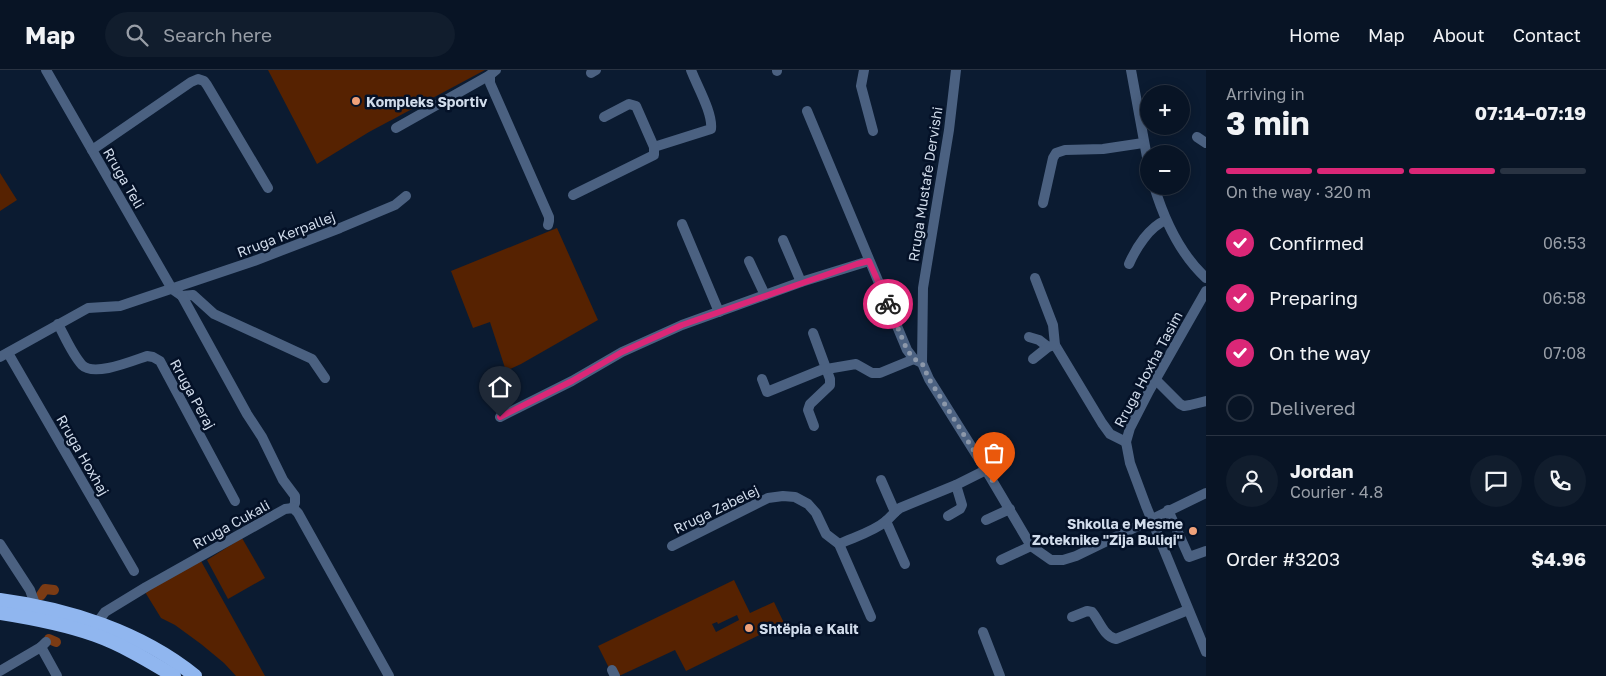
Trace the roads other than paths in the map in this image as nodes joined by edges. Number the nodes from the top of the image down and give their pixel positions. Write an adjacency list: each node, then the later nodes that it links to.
1 (46, 70): 15 (street, Rruga Teli)
2 (691, 70): 14 (street)
3 (864, 70): 10 (street)
4 (956, 70): 42 (street, Rruga Mustafe Dervishi)
5 (1131, 70): 12 (street)
6 (493, 73): 9 (street); 23 (street)
7 (807, 110): 26 (street)
8 (604, 117): 14 (street)
9 (396, 128)
10 (873, 132)
11 (1197, 137): 13 (street)
12 (1143, 143): 20 (street)
13 (1206, 143)
14 (654, 147): 17 (street)
15 (92, 150): 16 (street); 31 (street, Rruga Teli)
16 (268, 188)
17 (573, 194)
18 (1157, 195): 21 (street)
19 (406, 196): 31 (street, Rruga Kerpallej)
20 (1043, 203)
21 (1166, 220): 27 (street); 29 (street)
22 (682, 224): 35 (street)
23 (548, 225)
24 (783, 240): 30 (street)
25 (749, 261): 33 (street)
26 (869, 261): 30 (street); 42 (street)
27 (1129, 264)
28 (1035, 278): 39 (street)
29 (1206, 278)
30 (801, 282): 33 (street)
31 (172, 289): 34 (street, Rruga Teli); 36 (street, Rruga Kerpallej)
32 (1206, 291): 46 (street, Rruga Hoxha Tasim)
33 (765, 295): 35 (street)
34 (182, 296): 44 (street, Rruga Teli); 56 (street, Rruga Teli)
35 (719, 312): 48 (street)
36 (58, 324): 40 (street, Rruga Kerpallej); 55 (street, Rruga Peraj)
37 (813, 333): 43 (street)
38 (1029, 337): 39 (street)
39 (1051, 346): 41 (street); 50 (street)
40 (4, 355): 71 (street, Rruga Hoxhaj)
41 (1034, 359)
42 (918, 361): 43 (street); 51 (street)
43 (827, 369): 45 (street); 49 (street)
44 (325, 378)
45 (762, 378)
46 (1156, 380): 47 (street); 50 (street, Rruga Hoxha Tasim)
47 (1206, 401)
48 (500, 417)
49 (814, 426)
50 (1126, 442): 61 (street, Rruga Hoxha Tasim)
51 (986, 470): 53 (street); 57 (street)
52 (881, 480): 59 (street)
53 (956, 485): 59 (street); 60 (street)
54 (1206, 493): 58 (street)
55 (235, 501)
56 (293, 508): 78 (street, Rruga Cukali); 85 (street)
57 (1010, 509): 62 (street); 67 (street)
58 (1168, 510): 61 (street); 68 (street)
59 (895, 512): 63 (street)
60 (948, 516)
61 (1152, 518): 67 (street); 74 (street, Rruga Hoxha Tasim)
62 (986, 520)
63 (886, 521): 65 (street); 70 (street)
64 (0, 544): 73 (street)
65 (839, 544): 66 (street, Rruga Zabelej); 76 (street, Rruga Zabelej)
66 (672, 546)
67 (1031, 546): 69 (street)
68 (1206, 551)
69 (1001, 560)
70 (905, 564)
71 (134, 571)
72 (0, 600): 73 (highway)
73 (34, 604): 78 (highway)
74 (1188, 610): 77 (street); 80 (street, Rruga Hoxha Tasim)
75 (0, 613): 83 (highway)
76 (871, 617)
77 (1072, 617)
78 (98, 623): 84 (highway)
79 (982, 632): 86 (street)
80 (1206, 652)
81 (0, 671): 82 (street)
82 (57, 676)
83 (174, 676)
84 (195, 676)
85 (390, 676)
86 (1000, 676)

